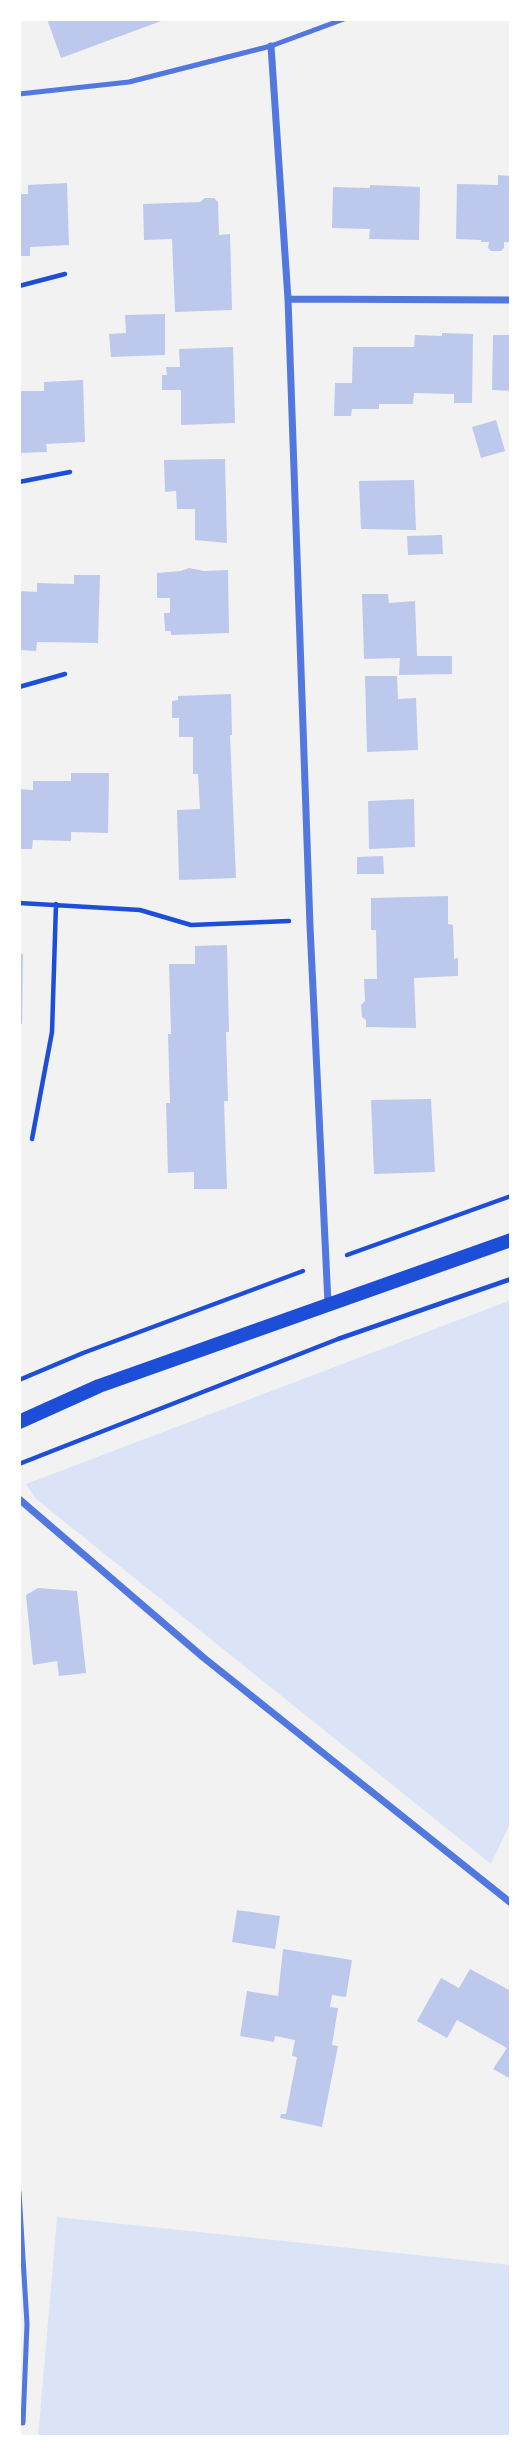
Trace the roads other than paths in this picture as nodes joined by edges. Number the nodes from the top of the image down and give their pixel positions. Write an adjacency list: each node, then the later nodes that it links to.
1 (344, 19): 2 (lane)
2 (271, 46): 3 (lane); 4 (street)
3 (19, 94)
4 (288, 299): 5 (street); 7 (street)
5 (511, 300)
6 (511, 1240): 7 (main road)
7 (328, 1303): 8 (main road)
8 (19, 1422)
9 (19, 1499): 10 (street)
10 (511, 1903)
11 (19, 2192): 12 (lane)
12 (23, 2423)

